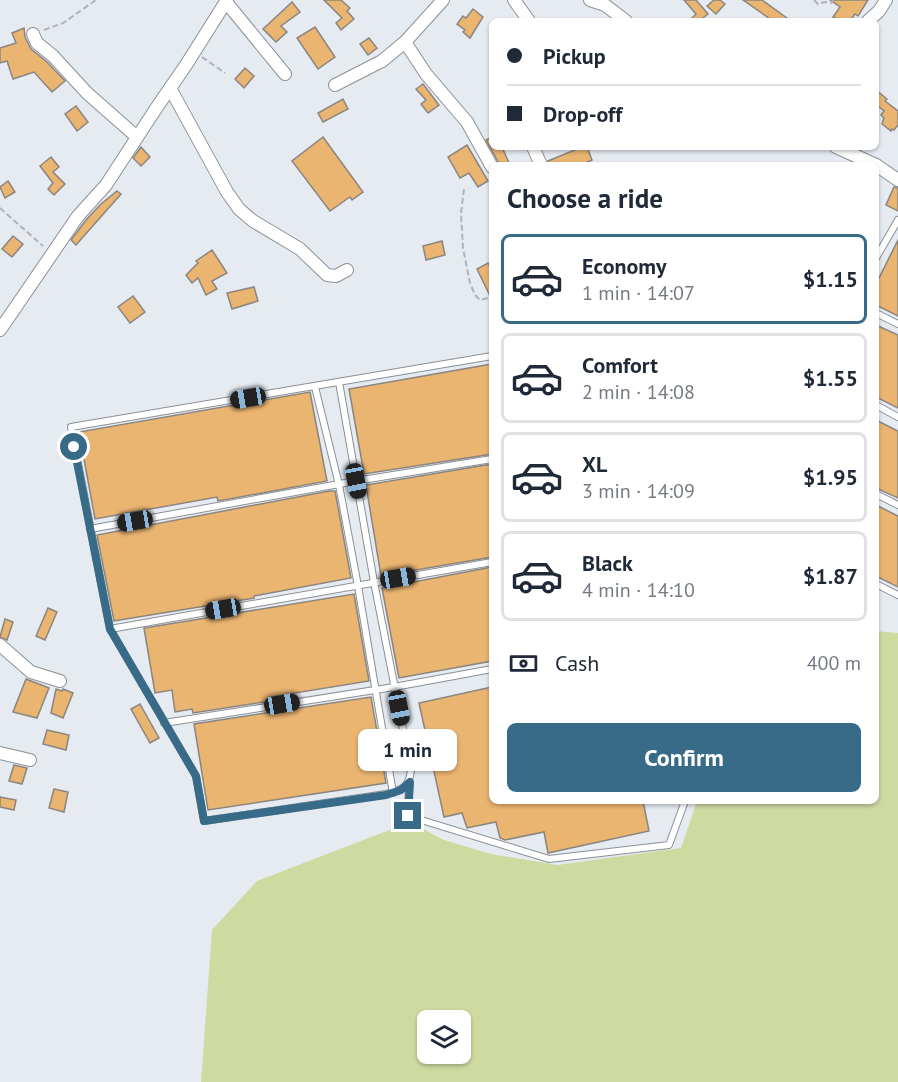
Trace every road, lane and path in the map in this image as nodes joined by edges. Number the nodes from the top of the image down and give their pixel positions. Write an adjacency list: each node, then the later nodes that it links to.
1 (96, 0): 12 (path)
2 (443, 0): 13 (street)
3 (514, 0): 9 (street)
4 (590, 0): 10 (street)
5 (814, 0): 6 (path)
6 (833, 0)
7 (886, 0): 11 (street)
8 (226, 1): 14 (street); 16 (street)
9 (527, 18)
10 (622, 18)
11 (871, 18)
12 (33, 34): 19 (street)
13 (405, 42): 17 (street); 21 (street)
14 (195, 52): 15 (path); 18 (street)
15 (225, 73)
16 (285, 74)
17 (335, 85)
18 (170, 88): 19 (street); 30 (street)
19 (136, 137): 29 (street)
20 (843, 150): 22 (street)
21 (489, 162)
22 (869, 162)
23 (879, 167): 24 (street)
24 (898, 180)
25 (464, 189): 31 (path)
26 (0, 208): 29 (path)
27 (898, 220): 28 (lane)
28 (879, 253)
29 (52, 254): 34 (street)
30 (347, 270)
31 (489, 299)
32 (879, 314): 33 (lane)
33 (898, 324)
34 (0, 330)
35 (489, 357): 36 (lane)
36 (339, 382): 37 (lane); 41 (lane)
37 (315, 387): 42 (lane); 45 (lane)
38 (879, 407): 39 (lane)
39 (898, 417)
40 (489, 459): 41 (lane)
41 (356, 481): 42 (lane); 47 (lane)
42 (339, 485): 45 (lane); 48 (lane)
43 (879, 496): 44 (lane)
44 (898, 505)
45 (90, 529): 51 (lane)
46 (489, 563): 47 (lane)
47 (374, 582): 48 (lane); 55 (lane)
48 (358, 586): 51 (lane); 56 (lane)
49 (879, 586): 50 (lane)
50 (898, 595)
51 (110, 629): 57 (lane)
52 (0, 645): 54 (street)
53 (489, 670): 55 (lane)
54 (60, 681)
55 (394, 687): 56 (lane); 60 (lane)
56 (376, 689): 57 (lane); 61 (lane)
57 (164, 723): 61 (lane)
58 (0, 753): 59 (street)
59 (30, 760)
60 (410, 782): 61 (lane); 62 (lane)
61 (393, 793)
62 (684, 804)

